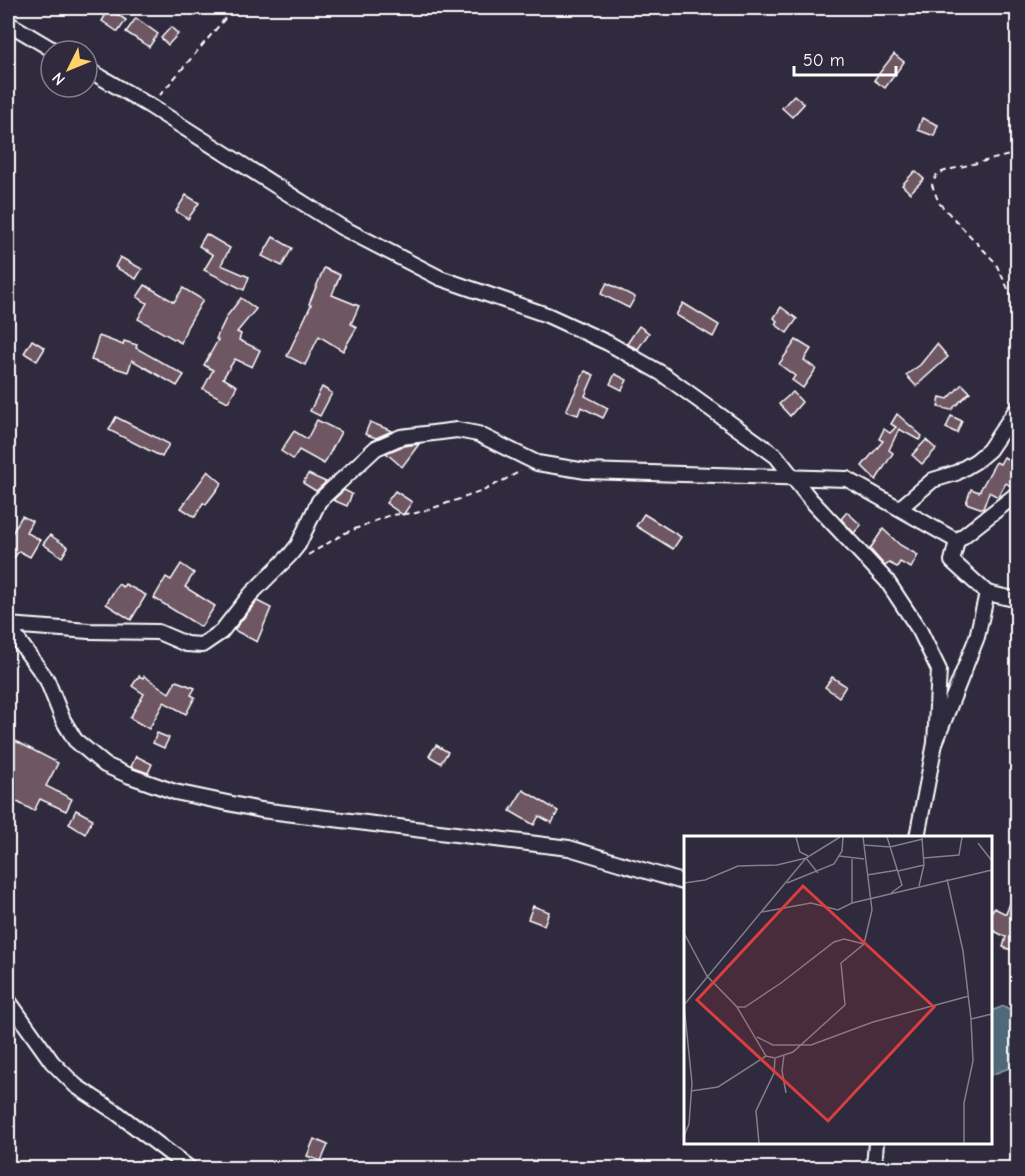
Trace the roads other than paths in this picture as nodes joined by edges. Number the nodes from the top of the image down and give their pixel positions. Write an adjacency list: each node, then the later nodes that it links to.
1 (8, 23): 2 (street)
2 (39, 41)
3 (99, 76): 5 (street)
4 (1017, 407): 7 (street)
5 (791, 475): 7 (street); 11 (street); 12 (street)
6 (1017, 493): 8 (street)
7 (900, 508): 8 (street)
8 (957, 541): 9 (street)
9 (987, 593): 10 (street); 12 (street)
10 (1017, 600)
11 (8, 625): 14 (street)
12 (935, 743): 13 (street)
13 (916, 836)
14 (684, 882)
15 (8, 1000): 17 (street)
16 (876, 1143): 18 (street)
17 (189, 1168)
18 (874, 1168)

